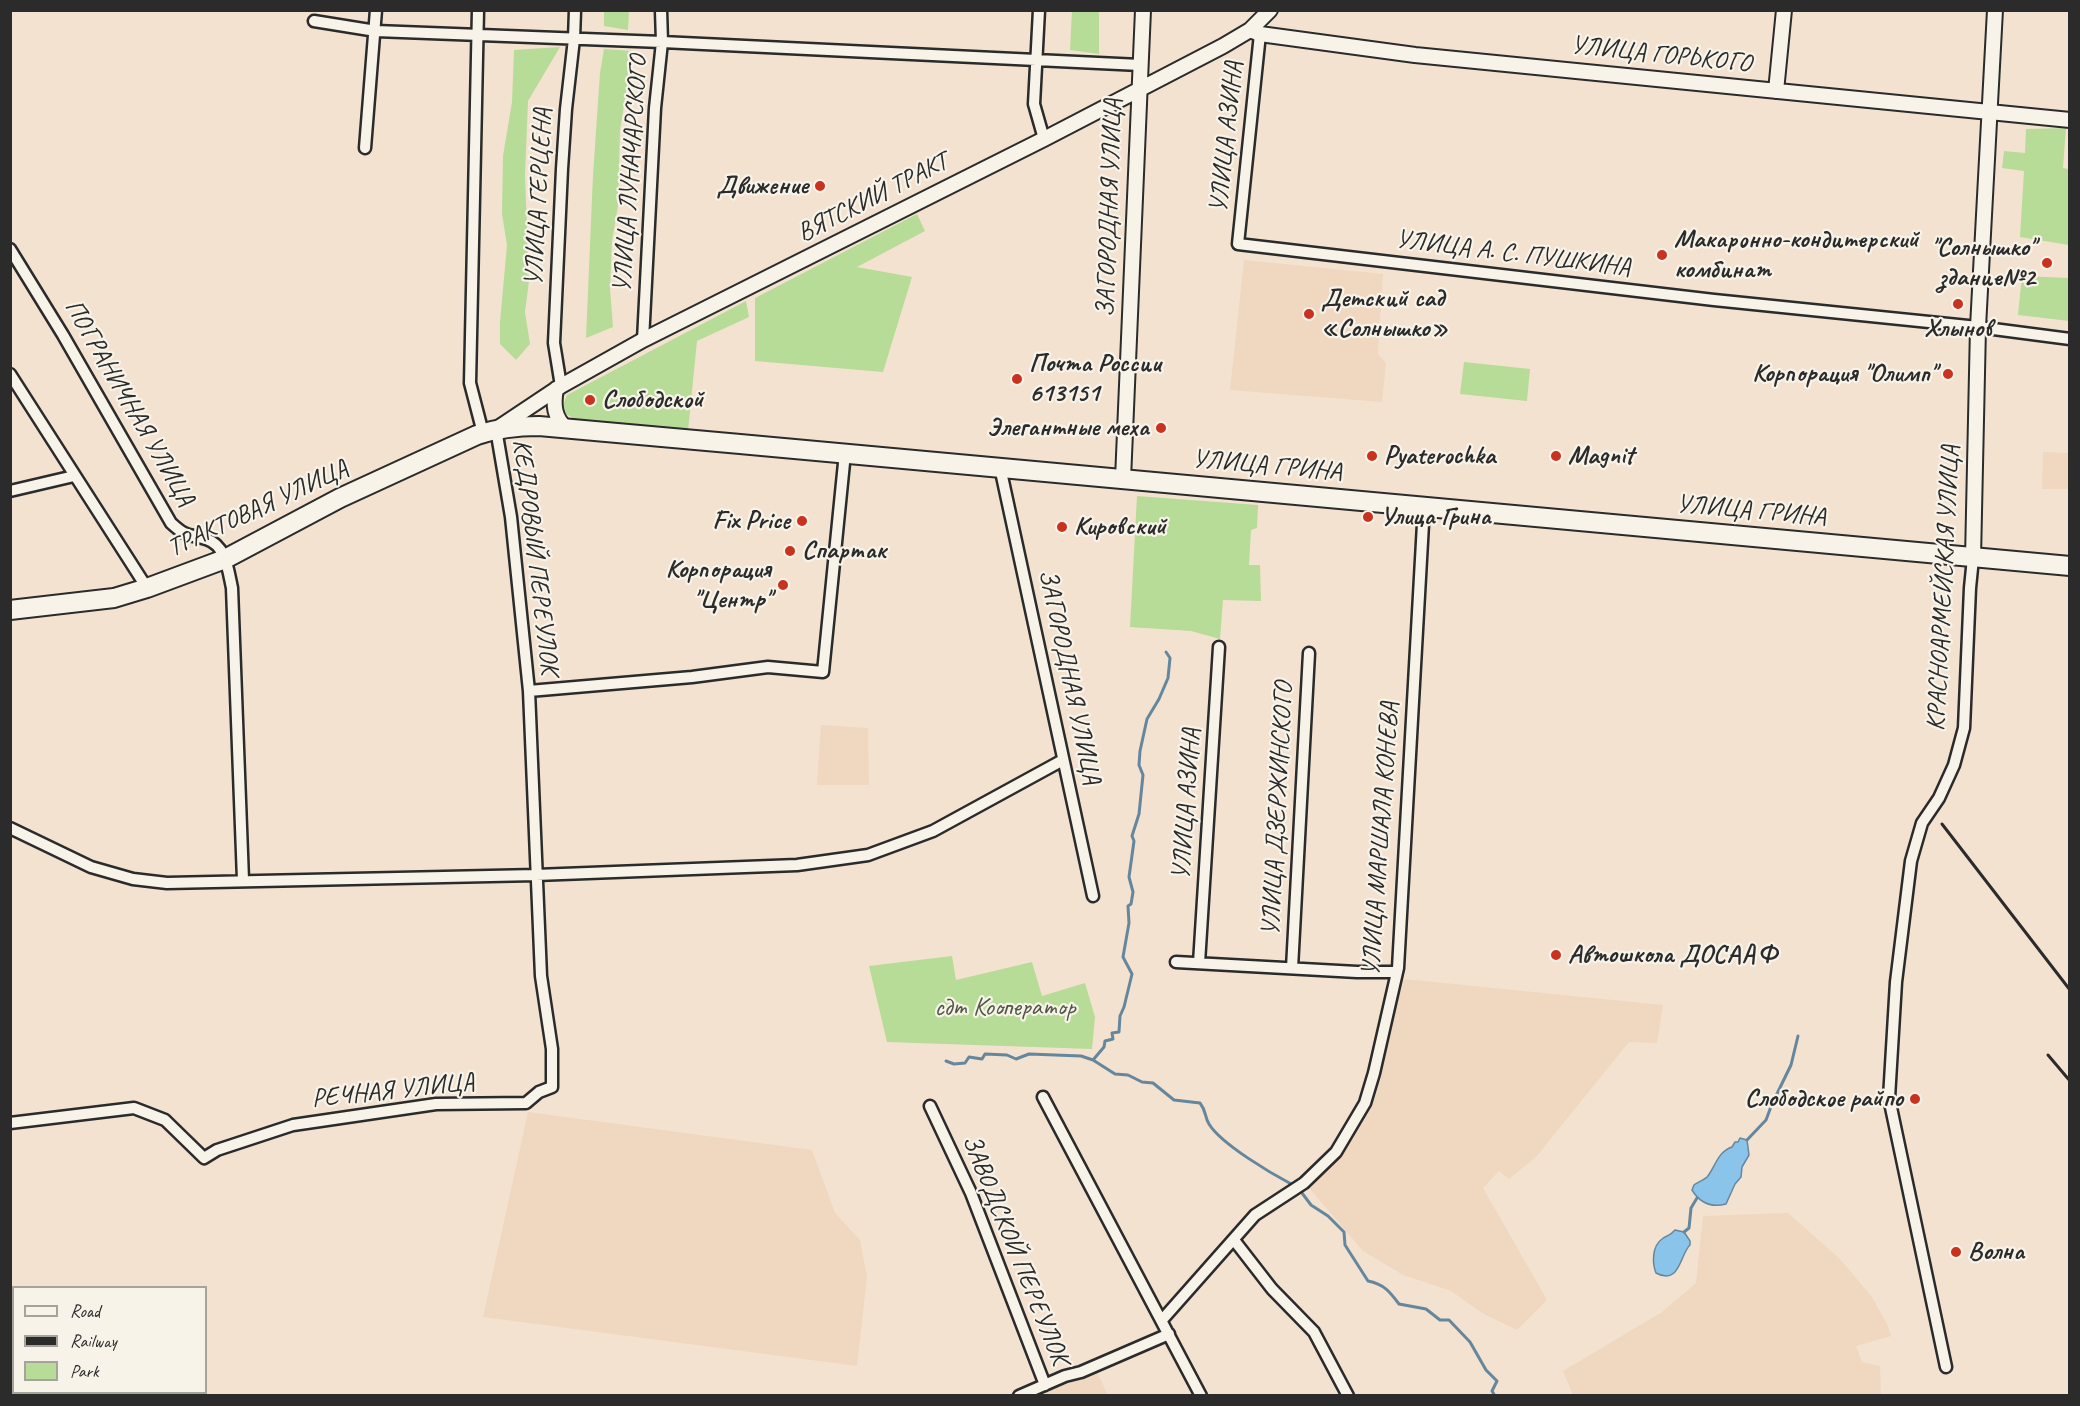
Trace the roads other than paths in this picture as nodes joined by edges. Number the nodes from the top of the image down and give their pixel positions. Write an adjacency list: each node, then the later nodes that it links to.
1 (376, 10): 11 (street)
2 (478, 10): 13 (street)
3 (575, 10): 14 (street, УЛИЦА ГЕРЦЕНА)
4 (661, 10): 15 (street, УЛИЦА ЛУНАЧАРСКОГО)
5 (1038, 10): 16 (street)
6 (1143, 10): 17 (main road, ЗАГОРОДНАЯ УЛИЦА)
7 (1270, 10): 12 (main road, ВЯТСКИЙ ТРАКТ)
8 (1784, 10): 19 (main road)
9 (1995, 10): 20 (main road, КРАСНОАРМЕЙСКАЯ УЛИЦА)
10 (314, 21): 11 (street)
11 (376, 31): 13 (street); 23 (street)
12 (1255, 32): 18 (main road, ВЯТСКИЙ ТРАКТ); 19 (main road, УЛИЦА ГОРЬКОГО); 24 (street, УЛИЦА АЗИНА)
13 (478, 36): 14 (street); 32 (street)
14 (574, 39): 15 (street); 30 (street, УЛИЦА ГЕРЦЕНА)
15 (662, 42): 16 (street); 28 (street, УЛИЦА ЛУНАЧАРСКОГО)
16 (1035, 58): 17 (street); 22 (street)
17 (1140, 64): 18 (main road, ЗАГОРОДНАЯ УЛИЦА)
18 (1138, 90): 22 (main road, ВЯТСКИЙ ТРАКТ); 36 (main road, ЗАГОРОДНАЯ УЛИЦА)
19 (1776, 91): 20 (main road, УЛИЦА ГОРЬКОГО)
20 (1990, 113): 21 (main road, УЛИЦА ГОРЬКОГО); 26 (main road, КРАСНОАРМЕЙСКАЯ УЛИЦА)
21 (2070, 120)
22 (1044, 139): 28 (main road, ВЯТСКИЙ ТРАКТ)
23 (365, 148)
24 (1238, 244): 26 (street, УЛИЦА А. С. ПУШКИНА)
25 (10, 249): 40 (street, ПОГРАНИЧНАЯ УЛИЦА)
26 (1978, 327): 27 (street, УЛИЦА А. С. ПУШКИНА); 39 (main road, КРАСНОАРМЕЙСКАЯ УЛИЦА)
27 (2070, 339)
28 (643, 340): 30 (main road, ВЯТСКИЙ ТРАКТ)
29 (10, 374): 35 (street)
30 (559, 387): 31 (main road); 32 (main road, ВЯТСКИЙ ТРАКТ)
31 (567, 429): 32 (highway, УЛИЦА ГРИНА); 33 (highway, УЛИЦА ГРИНА)
32 (489, 431): 40 (highway, ТРАКТОВАЯ УЛИЦА); 46 (street, КЕДРОВЫЙ ПЕРЕУЛОК)
33 (845, 453): 34 (highway, УЛИЦА ГРИНА); 46 (street, КЕДРОВЫЙ ПЕРЕУЛОК)
34 (1000, 467): 36 (highway, УЛИЦА ГРИНА); 47 (street, ЗАГОРОДНАЯ УЛИЦА)
35 (74, 476): 37 (street); 42 (street)
36 (1123, 479): 38 (highway, УЛИЦА ГРИНА)
37 (10, 491)
38 (1425, 506): 39 (highway, УЛИЦА ГРИНА); 55 (street, УЛИЦА МАРШАЛА КОНЕВА)
39 (1973, 558): 41 (highway, УЛИЦА ГРИНА); 63 (street, КРАСНОАРМЕЙСКАЯ УЛИЦА)
40 (225, 559): 42 (highway, ТРАКТОВАЯ УЛИЦА); 50 (street)
41 (2070, 566)
42 (147, 588): 43 (highway, ТРАКТОВАЯ УЛИЦА)
43 (10, 610)
44 (1219, 647): 53 (street, УЛИЦА АЗИНА)
45 (1309, 653): 54 (street, УЛИЦА ДЗЕРЖИНСКОГО)
46 (529, 692): 49 (street, КЕДРОВЫЙ ПЕРЕУЛОК)
47 (1063, 760): 49 (street); 51 (street, ЗАГОРОДНАЯ УЛИЦА)
48 (10, 828): 50 (street)
49 (537, 875): 50 (street); 56 (street, КЕДРОВЫЙ ПЕРЕУЛОК)
50 (243, 880)
51 (1093, 896)
52 (1176, 962): 53 (street)
53 (1199, 963): 54 (street)
54 (1292, 968): 55 (street)
55 (1397, 972): 60 (street, УЛИЦА МАРШАЛА КОНЕВА)
56 (552, 1087): 59 (street, РЕЧНАЯ УЛИЦА)
57 (1043, 1097): 61 (street)
58 (930, 1106): 64 (street, ЗАВОДСКОЙ ПЕРЕУЛОК)
59 (10, 1123)
60 (1234, 1240): 61 (street, УЛИЦА МАРШАЛА КОНЕВА); 67 (street)
61 (1162, 1320): 62 (street)
62 (1169, 1334): 64 (street); 66 (street)
63 (1946, 1366)
64 (1045, 1384): 65 (street, ЗАВОДСКОЙ ПЕРЕУЛОК)
65 (1019, 1395)
66 (1201, 1395)
67 (1348, 1395)

